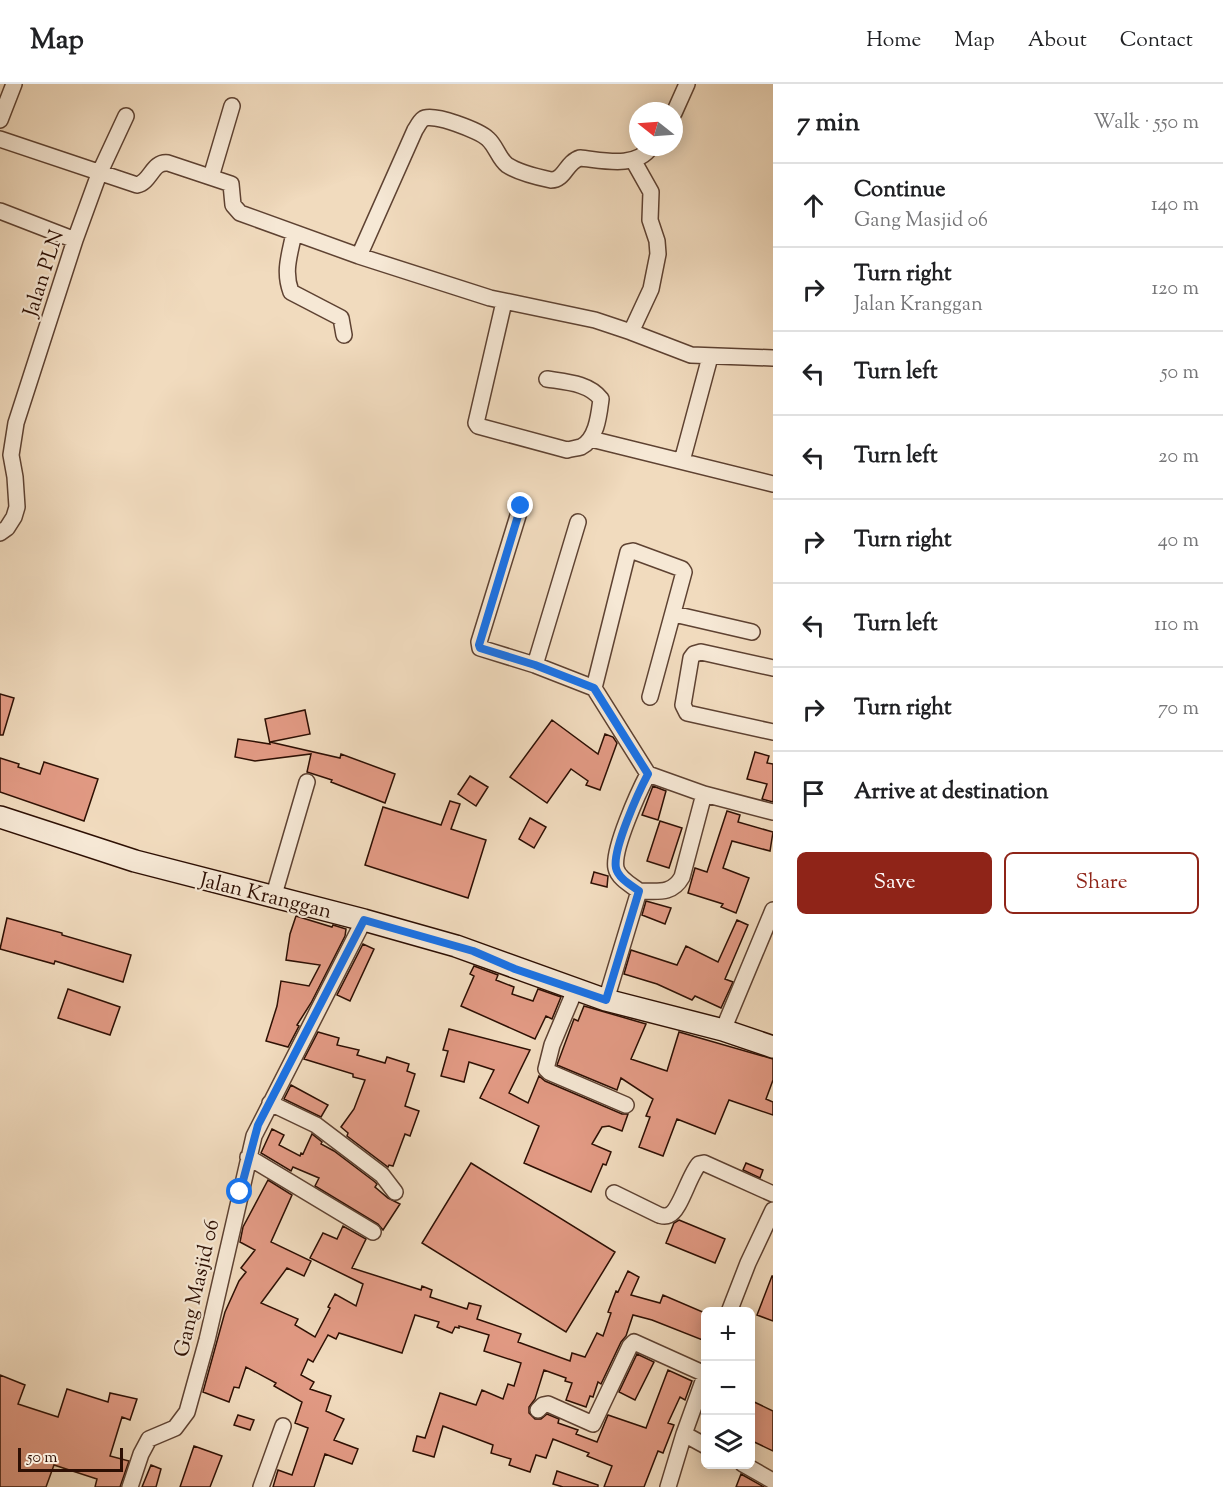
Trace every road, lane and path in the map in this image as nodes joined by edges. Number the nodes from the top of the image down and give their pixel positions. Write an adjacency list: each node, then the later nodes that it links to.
1 (14, 84): 6 (street)
2 (687, 84): 3 (street)
3 (679, 102)
4 (232, 106): 11 (street)
5 (126, 116): 10 (street, Jalan PLN)
6 (0, 120)
7 (0, 139): 10 (street)
8 (642, 156): 9 (street)
9 (633, 160): 15 (street); 17 (street)
10 (99, 174): 11 (street); 14 (street, Jalan PLN)
11 (211, 177): 13 (street)
12 (0, 211): 14 (street)
13 (294, 233): 15 (street); 18 (street)
14 (75, 240): 23 (street, Jalan PLN)
15 (359, 256): 16 (street)
16 (504, 302): 17 (street); 22 (street)
17 (631, 332): 19 (street)
18 (344, 335)
19 (710, 357): 20 (street); 24 (street)
20 (773, 358)
21 (548, 379): 22 (street)
22 (591, 439): 24 (street)
23 (6, 453): 28 (street, Jalan PLN)
24 (682, 461): 25 (street)
25 (773, 484)
26 (521, 506): 31 (street)
27 (578, 522): 31 (street)
28 (0, 533)
29 (674, 614): 30 (street); 33 (street); 34 (street)
30 (752, 632)
31 (535, 665): 33 (street)
32 (773, 668): 35 (street)
33 (594, 688): 36 (street)
34 (650, 697)
35 (773, 732)
36 (648, 774): 38 (street); 41 (street)
37 (307, 782): 42 (street)
38 (705, 794): 39 (street); 41 (street)
39 (773, 812)
40 (0, 817): 42 (main road, Jalan Kranggan)
41 (639, 891): 46 (street)
42 (273, 897): 44 (main road, Jalan Kranggan)
43 (773, 910): 47 (street)
44 (364, 920): 45 (main road, Jalan Kranggan); 49 (street, Gang Masjid 06)
45 (575, 990): 46 (main road, Jalan Kranggan); 50 (street)
46 (606, 1000): 47 (main road, Jalan Kranggan)
47 (723, 1030): 48 (main road, Jalan Kranggan)
48 (773, 1047)
49 (270, 1103): 51 (street, Gang Masjid 06); 52 (street)
50 (626, 1105)
51 (248, 1157): 56 (street); 66 (street, Gang Masjid 06)
52 (395, 1192)
53 (614, 1193): 54 (street)
54 (773, 1194)
55 (773, 1210): 57 (street)
56 (373, 1232)
57 (731, 1307)
58 (701, 1371): 60 (street)
59 (701, 1385): 62 (street)
60 (538, 1410)
61 (283, 1426): 67 (street)
62 (684, 1434): 63 (street); 68 (street)
63 (701, 1444)
64 (750, 1469): 65 (street)
65 (772, 1484)
66 (130, 1487)
67 (261, 1487)
68 (668, 1487)

